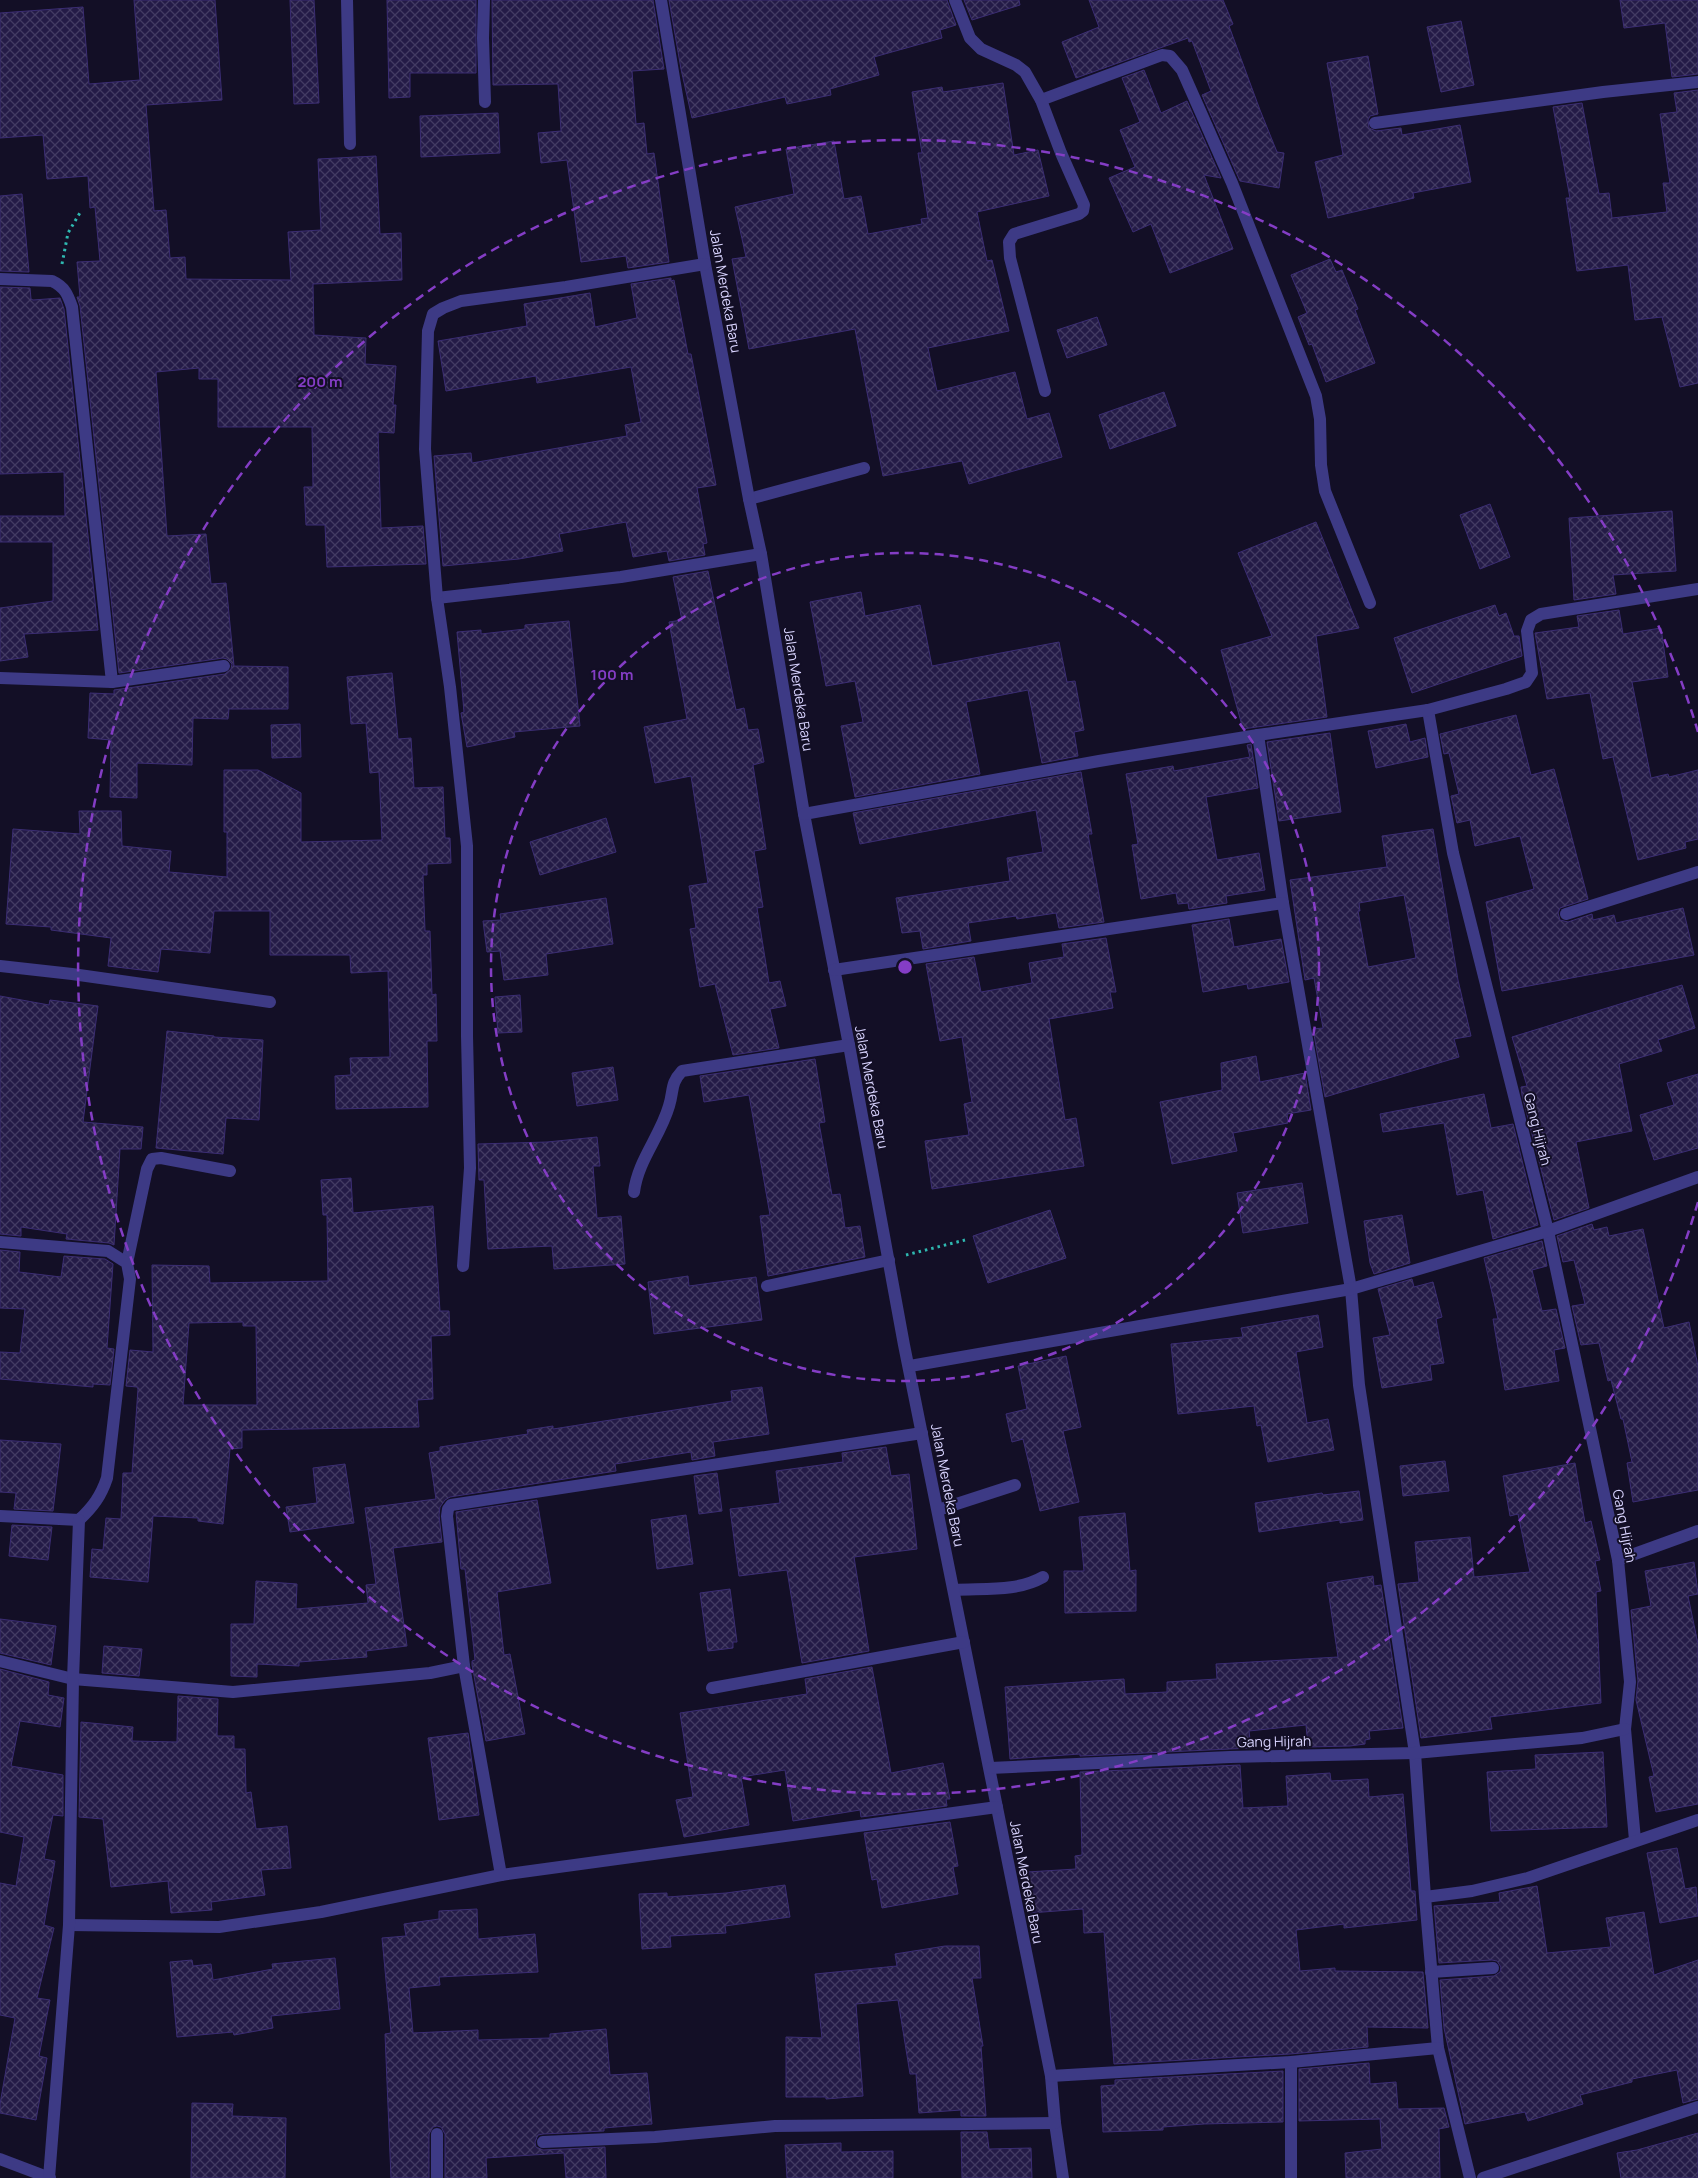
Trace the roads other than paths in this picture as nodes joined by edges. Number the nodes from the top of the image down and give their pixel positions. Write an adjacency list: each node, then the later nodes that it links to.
1 (347, 0): 9 (street)
2 (484, 0): 7 (street)
3 (661, 0): 10 (street, Jalan Merdeka Baru)
4 (955, 0): 6 (street)
5 (1698, 82): 8 (street)
6 (1041, 100): 12 (street); 18 (street)
7 (485, 102)
8 (1375, 123)
9 (350, 144)
10 (705, 264): 14 (street, Jalan Merdeka Baru); 17 (street)
11 (0, 279): 21 (street)
12 (1044, 391)
13 (864, 468): 14 (street)
14 (749, 499): 15 (street, Jalan Merdeka Baru)
15 (761, 554): 17 (street); 24 (street, Jalan Merdeka Baru)
16 (1698, 589): 22 (street)
17 (437, 598): 39 (street)
18 (1370, 603)
19 (224, 666): 21 (street)
20 (0, 678): 21 (street)
21 (112, 682)
22 (1428, 710): 23 (street); 35 (street, Gang Hijrah)
23 (1258, 735): 24 (street); 26 (street)
24 (804, 814): 29 (street, Jalan Merdeka Baru)
25 (1698, 872): 27 (street)
26 (1283, 903): 29 (street); 41 (street)
27 (1566, 914)
28 (0, 966): 30 (street)
29 (834, 970): 31 (street, Jalan Merdeka Baru)
30 (270, 1002)
31 (849, 1045): 34 (street); 37 (street, Jalan Merdeka Baru)
32 (230, 1171): 38 (street)
33 (1698, 1177): 35 (street)
34 (634, 1192)
35 (1548, 1230): 41 (street); 49 (street, Gang Hijrah)
36 (0, 1242): 38 (street)
37 (889, 1260): 40 (street); 42 (street, Jalan Merdeka Baru)
38 (127, 1263): 47 (street)
39 (463, 1266)
40 (767, 1286)
41 (1351, 1289): 42 (street); 58 (street)
42 (910, 1366): 43 (street, Jalan Merdeka Baru)
43 (922, 1433): 45 (street, Jalan Merdeka Baru); 54 (street)
44 (1015, 1485): 45 (street)
45 (938, 1510): 51 (street, Jalan Merdeka Baru)
46 (0, 1516): 47 (street)
47 (80, 1520): 55 (street)
48 (1698, 1531): 49 (street)
49 (1618, 1560): 57 (street, Gang Hijrah)
50 (1044, 1576): 51 (street)
51 (954, 1590): 52 (street, Jalan Merdeka Baru)
52 (964, 1642): 56 (street); 59 (street, Jalan Merdeka Baru)
53 (0, 1661): 55 (street)
54 (464, 1666): 55 (street); 63 (street)
55 (73, 1678): 65 (street)
56 (712, 1688)
57 (1625, 1729): 58 (street, Gang Hijrah); 62 (street)
58 (1415, 1753): 59 (street, Gang Hijrah); 64 (street)
59 (990, 1768): 60 (street, Jalan Merdeka Baru)
60 (997, 1807): 63 (street); 70 (street, Jalan Merdeka Baru)
61 (1698, 1820): 62 (street)
62 (1635, 1840): 64 (street)
63 (501, 1875): 65 (street)
64 (1424, 1897): 67 (street)
65 (69, 1925): 76 (street)
66 (1493, 1968): 67 (street)
67 (1431, 1972): 68 (street)
68 (1438, 2048): 69 (street); 80 (street)
69 (1291, 2062): 70 (street); 79 (street)
70 (1051, 2076): 72 (street, Jalan Merdeka Baru)
71 (1698, 2107): 81 (street)
72 (1055, 2123): 74 (street); 78 (street, Jalan Merdeka Baru)
73 (437, 2134): 77 (street)
74 (543, 2142)
75 (0, 2159): 76 (street)
76 (49, 2178)
77 (437, 2178)
78 (1063, 2178)
79 (1291, 2178)
80 (1470, 2178)
81 (1483, 2178)

